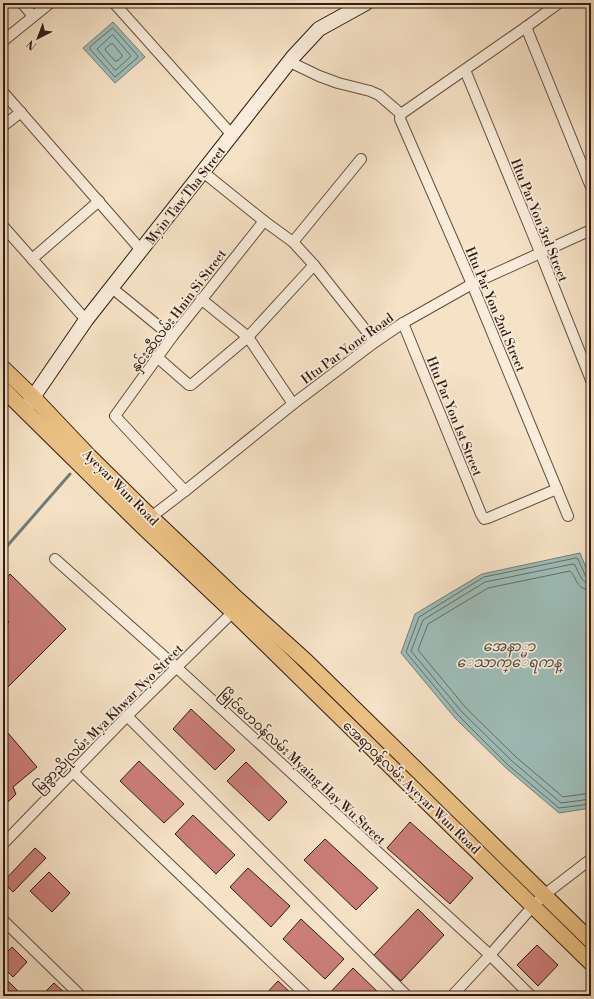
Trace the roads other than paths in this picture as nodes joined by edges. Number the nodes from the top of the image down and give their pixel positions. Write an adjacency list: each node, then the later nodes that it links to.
1 (22, 3): 6 (street)
2 (50, 3): 6 (street)
3 (114, 3): 15 (street)
4 (366, 3): 9 (main road, Myin Taw Tha Street)
5 (559, 3): 7 (street)
6 (33, 16): 8 (street)
7 (526, 27): 10 (street); 18 (street)
8 (3, 41)
9 (290, 62): 13 (street); 15 (main road, Myin Taw Tha Street)
10 (465, 70): 13 (street); 25 (street, Htu Par Yon 3rd Street)
11 (3, 92): 12 (street)
12 (21, 112): 14 (street); 19 (street)
13 (402, 114): 28 (street, Htu Par Yon 2nd Street)
14 (3, 126)
15 (232, 135): 17 (main road, Myin Taw Tha Street)
16 (361, 160): 23 (street)
17 (203, 172): 20 (street); 24 (main road, Myin Taw Tha Street)
18 (591, 187)
19 (99, 201): 24 (street); 26 (street)
20 (264, 221): 23 (street); 30 (street, နှင်းဆီလမ်း Hnin Si Street)
21 (3, 226): 26 (street)
22 (591, 230): 25 (street, Htu Par Yone Road)
23 (293, 242): 27 (street)
24 (142, 250): 29 (main road, Myin Taw Tha Street)
25 (540, 252): 28 (street, Htu Par Yone Road); 38 (street, Htu Par Yon 3rd Street)
26 (32, 258): 31 (street)
27 (314, 265): 34 (street); 35 (street)
28 (472, 284): 32 (street, Htu Par Yone Road); 42 (street, Htu Par Yon 2nd Street)
29 (112, 288): 31 (main road, Myin Taw Tha Street); 33 (street)
30 (201, 299): 33 (street, နှင်းဆီလမ်း Hnin Si Street); 34 (street)
31 (86, 320): 40 (main road, Myin Taw Tha Street)
32 (403, 323): 35 (street, Htu Par Yone Road); 42 (street, Htu Par Yon 1st Street)
33 (172, 337): 36 (street, နှင်းဆီလမ်း Hnin Si Street)
34 (248, 337): 36 (street); 41 (street)
35 (375, 342): 41 (street, Htu Par Yone Road)
36 (157, 358): 43 (street, နှင်းဆီလမ်း Hnin Si Street)
37 (3, 368): 40 (main road, Ayeyar Wun Road)
38 (591, 380)
39 (3, 388): 40 (main road, Ayeyar Wun Road)
40 (28, 403): 45 (main road, Ayeyar Wun Road)
41 (293, 404): 43 (street, Htu Par Yone Road)
42 (557, 489): 44 (street, Htu Par Yon 2nd Street)
43 (185, 491): 45 (street, Htu Par Yone Road)
44 (568, 516)
45 (147, 521): 47 (main road, Ayeyar Wun Road)
46 (55, 559): 48 (street, မြိုင်ဟေဝန်လမ်း Myaing Hay Wu Street)
47 (237, 607): 48 (street, မြခွာညိုလမ်း Mya Khwar Nyo Street); 53 (main road, အေရာဝန်လမ်း Ayeyar Wun Road); 54 (main road, အေရာဝန်လမ်း Ayeyar Wun Road)
48 (176, 667): 49 (street, မြခွာညိုလမ်း Mya Khwar Nyo Street); 57 (street, မြိုင်ဟေဝန်လမ်း Myaing Hay Wu Street)
49 (127, 716): 50 (street, မြခွာညိုလမ်း Mya Khwar Nyo Street); 61 (street)
50 (73, 772): 51 (street, မြခွာညိုလမ်း Mya Khwar Nyo Street); 60 (street)
51 (3, 844)
52 (591, 859): 53 (street)
53 (544, 895): 54 (street); 56 (main road, အေရာဝန်လမ်း Ayeyar Wun Road)
54 (533, 906): 57 (street); 58 (main road, အေရာဝန်လမ်း Ayeyar Wun Road)
55 (3, 920): 59 (street)
56 (591, 941)
57 (490, 955): 62 (street); 63 (street, မြိုင်ဟေဝန်လမ်း Myaing Hay Wu Street)
58 (591, 963)
59 (81, 996)
60 (307, 996)
61 (407, 996)
62 (452, 996)
63 (531, 996)

